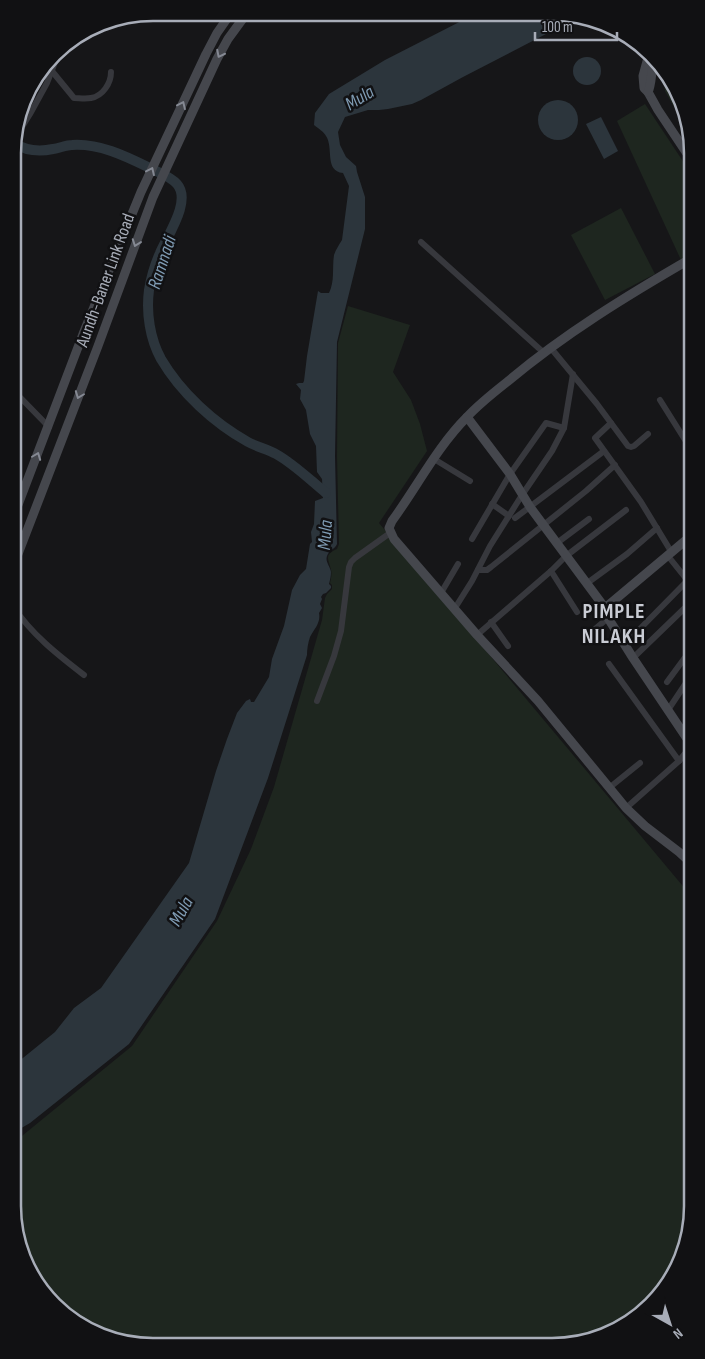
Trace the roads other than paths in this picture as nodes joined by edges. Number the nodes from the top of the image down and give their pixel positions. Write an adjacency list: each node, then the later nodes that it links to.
1 (225, 22): 13 (street, Aundh-Baner Link Road, one-way to 1)
2 (241, 22): 14 (street, Aundh-Baner Link Road, one-way to 14)
3 (646, 61): 8 (street)
4 (652, 68): 8 (street)
5 (51, 70): 6 (street)
6 (111, 72)
7 (48, 74): 9 (street)
8 (648, 92): 10 (street)
9 (26, 121)
10 (684, 149)
11 (422, 242): 15 (street)
12 (684, 263): 15 (street)
13 (83, 334): 14 (street); 21 (street, Aundh-Baner Link Road)
14 (102, 337): 23 (street, Aundh-Baner Link Road, one-way to 23)
15 (547, 350): 16 (street); 19 (street)
16 (573, 374): 20 (street); 22 (street)
17 (21, 398): 21 (street)
18 (660, 400): 25 (street)
19 (467, 417): 27 (street); 29 (street)
20 (611, 423): 24 (street); 26 (street)
21 (49, 427): 23 (street); 32 (street, Aundh-Baner Link Road, one-way to 21)
22 (564, 428): 29 (street); 31 (street)
23 (66, 430): 44 (street, Aundh-Baner Link Road)
24 (648, 434)
25 (684, 438)
26 (604, 451): 28 (street); 34 (street)
27 (434, 459): 30 (street); 40 (street)
28 (615, 466): 38 (street); 39 (street)
29 (510, 474): 31 (street); 33 (street)
30 (470, 480)
31 (522, 495): 34 (street); 36 (street)
32 (21, 498)
33 (492, 504): 36 (street); 41 (street)
34 (530, 507): 36 (street); 38 (street)
35 (626, 510): 46 (street)
36 (512, 517): 48 (street)
37 (588, 519): 43 (street)
38 (543, 525): 43 (street); 48 (street)
39 (657, 528): 45 (street); 51 (street)
40 (390, 534): 53 (street); 71 (street)
41 (472, 539)
42 (684, 542): 45 (street)
43 (556, 543): 46 (street)
44 (21, 546)
45 (670, 554): 50 (street); 55 (street)
46 (566, 556): 49 (street); 51 (street)
47 (458, 564): 53 (street)
48 (478, 570): 54 (street)
49 (551, 571): 57 (street); 60 (street)
50 (684, 574)
51 (586, 584): 55 (street)
52 (684, 589): 63 (street)
53 (441, 593): 54 (street)
54 (455, 608): 61 (street)
55 (605, 608): 59 (street)
56 (684, 609): 65 (street)
57 (578, 612)
58 (21, 618): 68 (street)
59 (608, 618): 62 (street); 63 (street)
60 (491, 622): 61 (street); 64 (street)
61 (477, 635): 77 (street)
62 (588, 635)
63 (625, 644): 65 (street)
64 (508, 646)
65 (633, 658): 72 (street)
66 (684, 660): 69 (street)
67 (609, 664): 75 (street)
68 (84, 675)
69 (667, 682)
70 (683, 687): 72 (street)
71 (317, 701)
72 (668, 710): 73 (street)
73 (683, 733)
74 (683, 756): 75 (street)
75 (679, 761): 78 (street)
76 (640, 764): 77 (street)
77 (609, 788): 78 (street)
78 (626, 808): 79 (street)
79 (683, 853)

